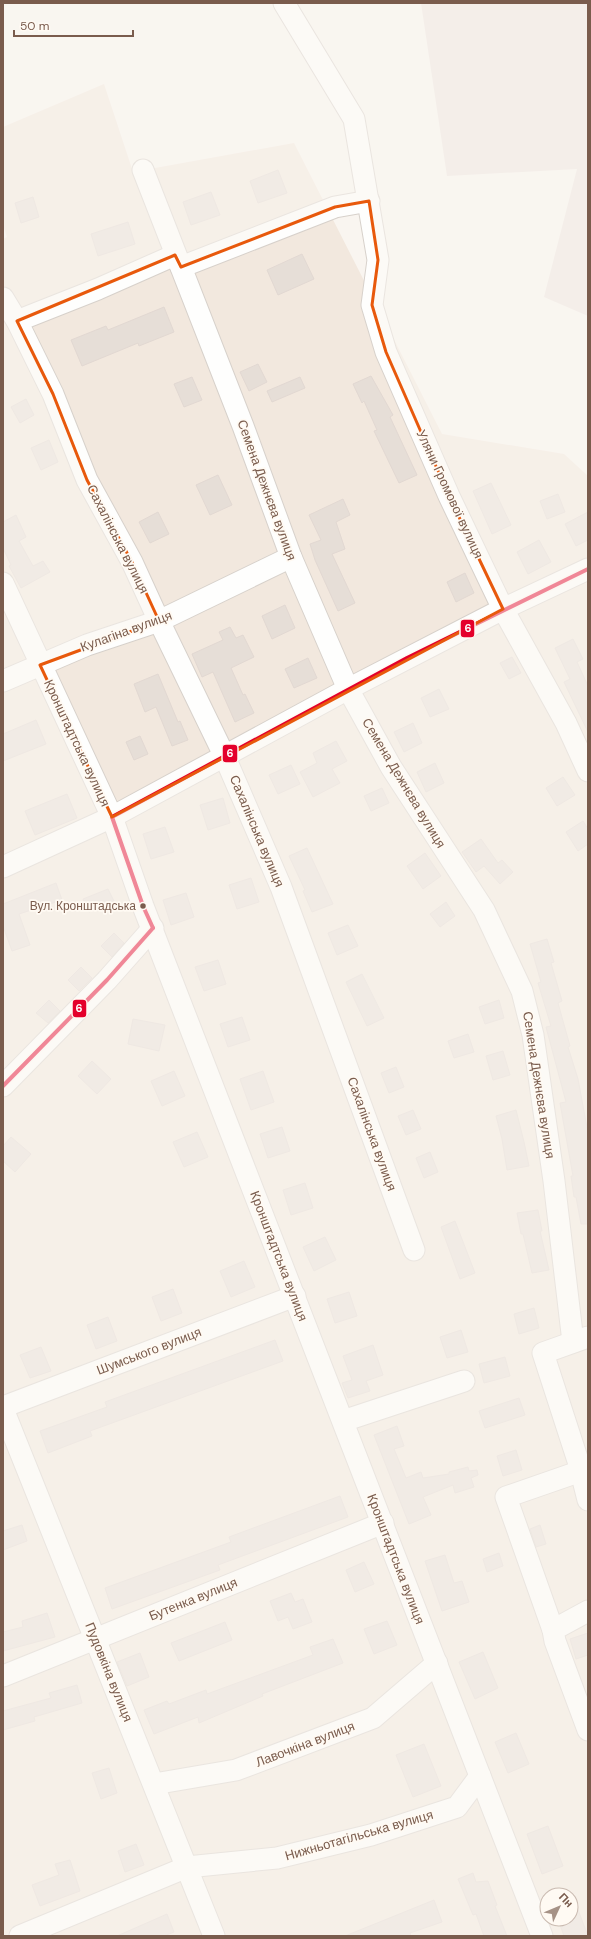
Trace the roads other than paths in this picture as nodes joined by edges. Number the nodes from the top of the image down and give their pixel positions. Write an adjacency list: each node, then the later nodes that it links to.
1 (284, 3): 3 (street, Уляни Громової вулиця)
2 (143, 170): 4 (street, Семена Дежнєва вулиця)
3 (369, 201): 4 (street); 10 (street, Уляни Громової вулиця)
4 (178, 261): 6 (street); 7 (street, Семена Дежнєва вулиця)
5 (3, 298): 6 (street, Сахалінська вулиця)
6 (17, 321): 11 (street, Сахалінська вулиця)
7 (291, 557): 11 (street, Кулагіна вулиця); 14 (street, Семена Дежнєва вулиця)
8 (588, 569): 10 (street)
9 (3, 582): 12 (street, Кронштадтська вулиця)
10 (503, 609): 14 (street); 16 (street, Уляни Громової вулиця)
11 (158, 621): 12 (street, Кулагіна вулиця); 15 (street, Сахалінська вулиця)
12 (40, 665): 13 (street, Кулагіна вулиця); 17 (street, Кронштадтська вулиця)
13 (3, 680)
14 (348, 689): 15 (street); 23 (street, Семена Дежнєва вулиця)
15 (224, 755): 17 (street); 21 (street, Сахалінська вулиця)
16 (588, 771)
17 (112, 817): 18 (street); 19 (street, Кронштадтська вулиця)
18 (3, 867)
19 (153, 928): 20 (street); 22 (street, Кронштадтська вулиця)
20 (3, 1086)
21 (414, 1250)
22 (295, 1296): 25 (street, Шумського вулиця); 26 (street, Кронштадтська вулиця)
23 (581, 1340): 27 (street)
24 (464, 1381): 26 (street)
25 (3, 1408): 32 (street, Пудовкіна вулиця)
26 (343, 1421): 29 (street, Кронштадтська вулиця)
27 (581, 1471): 28 (street); 31 (street)
28 (588, 1500)
29 (383, 1523): 32 (street, Бутенка вулиця); 33 (street, Кронштадтська вулиця)
30 (588, 1611): 31 (street)
31 (553, 1630): 35 (street)
32 (95, 1638): 34 (street, Бутенка вулиця); 37 (street, Пудовкіна вулиця)
33 (436, 1663): 36 (street, Кронштадтська вулиця); 37 (street, Лавочкіна вулиця)
34 (3, 1676)
35 (588, 1730)
36 (480, 1776): 38 (street, Нижньотагільська вулиця); 41 (street, Кронштадтська вулиця)
37 (154, 1784): 38 (street, Пудовкіна вулиця)
38 (187, 1867): 39 (street, Нижньотагільська вулиця); 40 (street, Пудовкіна вулиця)
39 (20, 1936)
40 (214, 1936)
41 (542, 1936)

